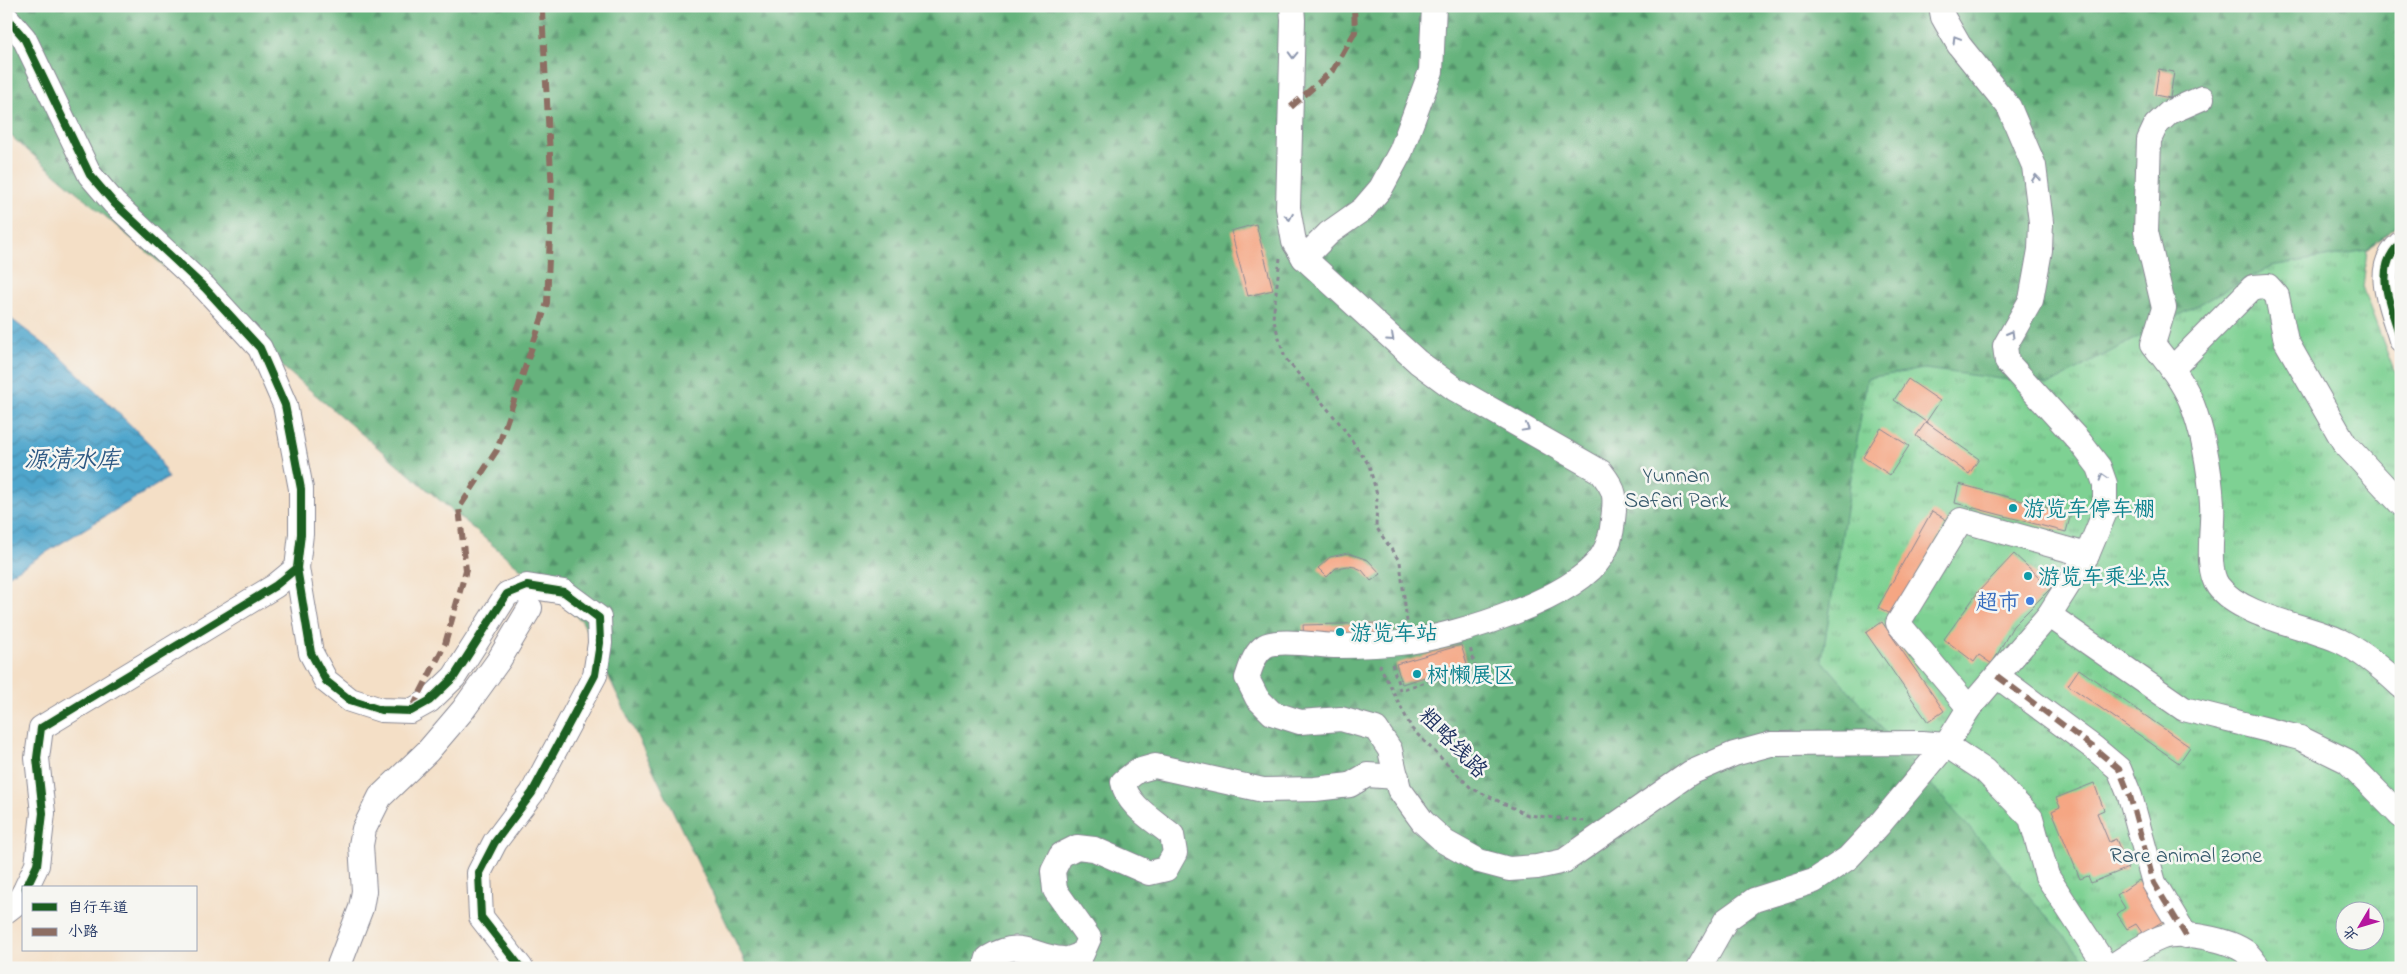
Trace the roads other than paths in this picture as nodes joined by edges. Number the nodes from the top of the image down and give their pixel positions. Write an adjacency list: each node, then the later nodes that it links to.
1 (1292, 6): 7 (street, one-way to 7)
2 (1434, 6): 7 (street)
3 (1941, 6): 11 (street, one-way to 3)
4 (6, 17): 12 (street)
5 (2202, 98): 9 (street)
6 (2401, 243): 8 (street)
7 (1304, 258): 19 (street, one-way to 19)
8 (2401, 340)
9 (2172, 369): 10 (street); 16 (street)
10 (2401, 504)
11 (2087, 555): 14 (street); 17 (street)
12 (297, 568): 21 (street); 26 (street)
13 (530, 608): 25 (street)
14 (2049, 615): 15 (street); 20 (street)
15 (1996, 676): 17 (street); 24 (street)
16 (2401, 686)
17 (1969, 708): 18 (street)
18 (1946, 745): 19 (street); 28 (street); 29 (street)
19 (1397, 777): 27 (street)
20 (2401, 816)
21 (27, 886)
22 (22, 896): 23 (street)
23 (6, 911)
24 (2186, 936): 29 (street); 30 (street)
25 (338, 968)
26 (521, 968)
27 (985, 968)
28 (1699, 968)
29 (2108, 968)
30 (2259, 968)

